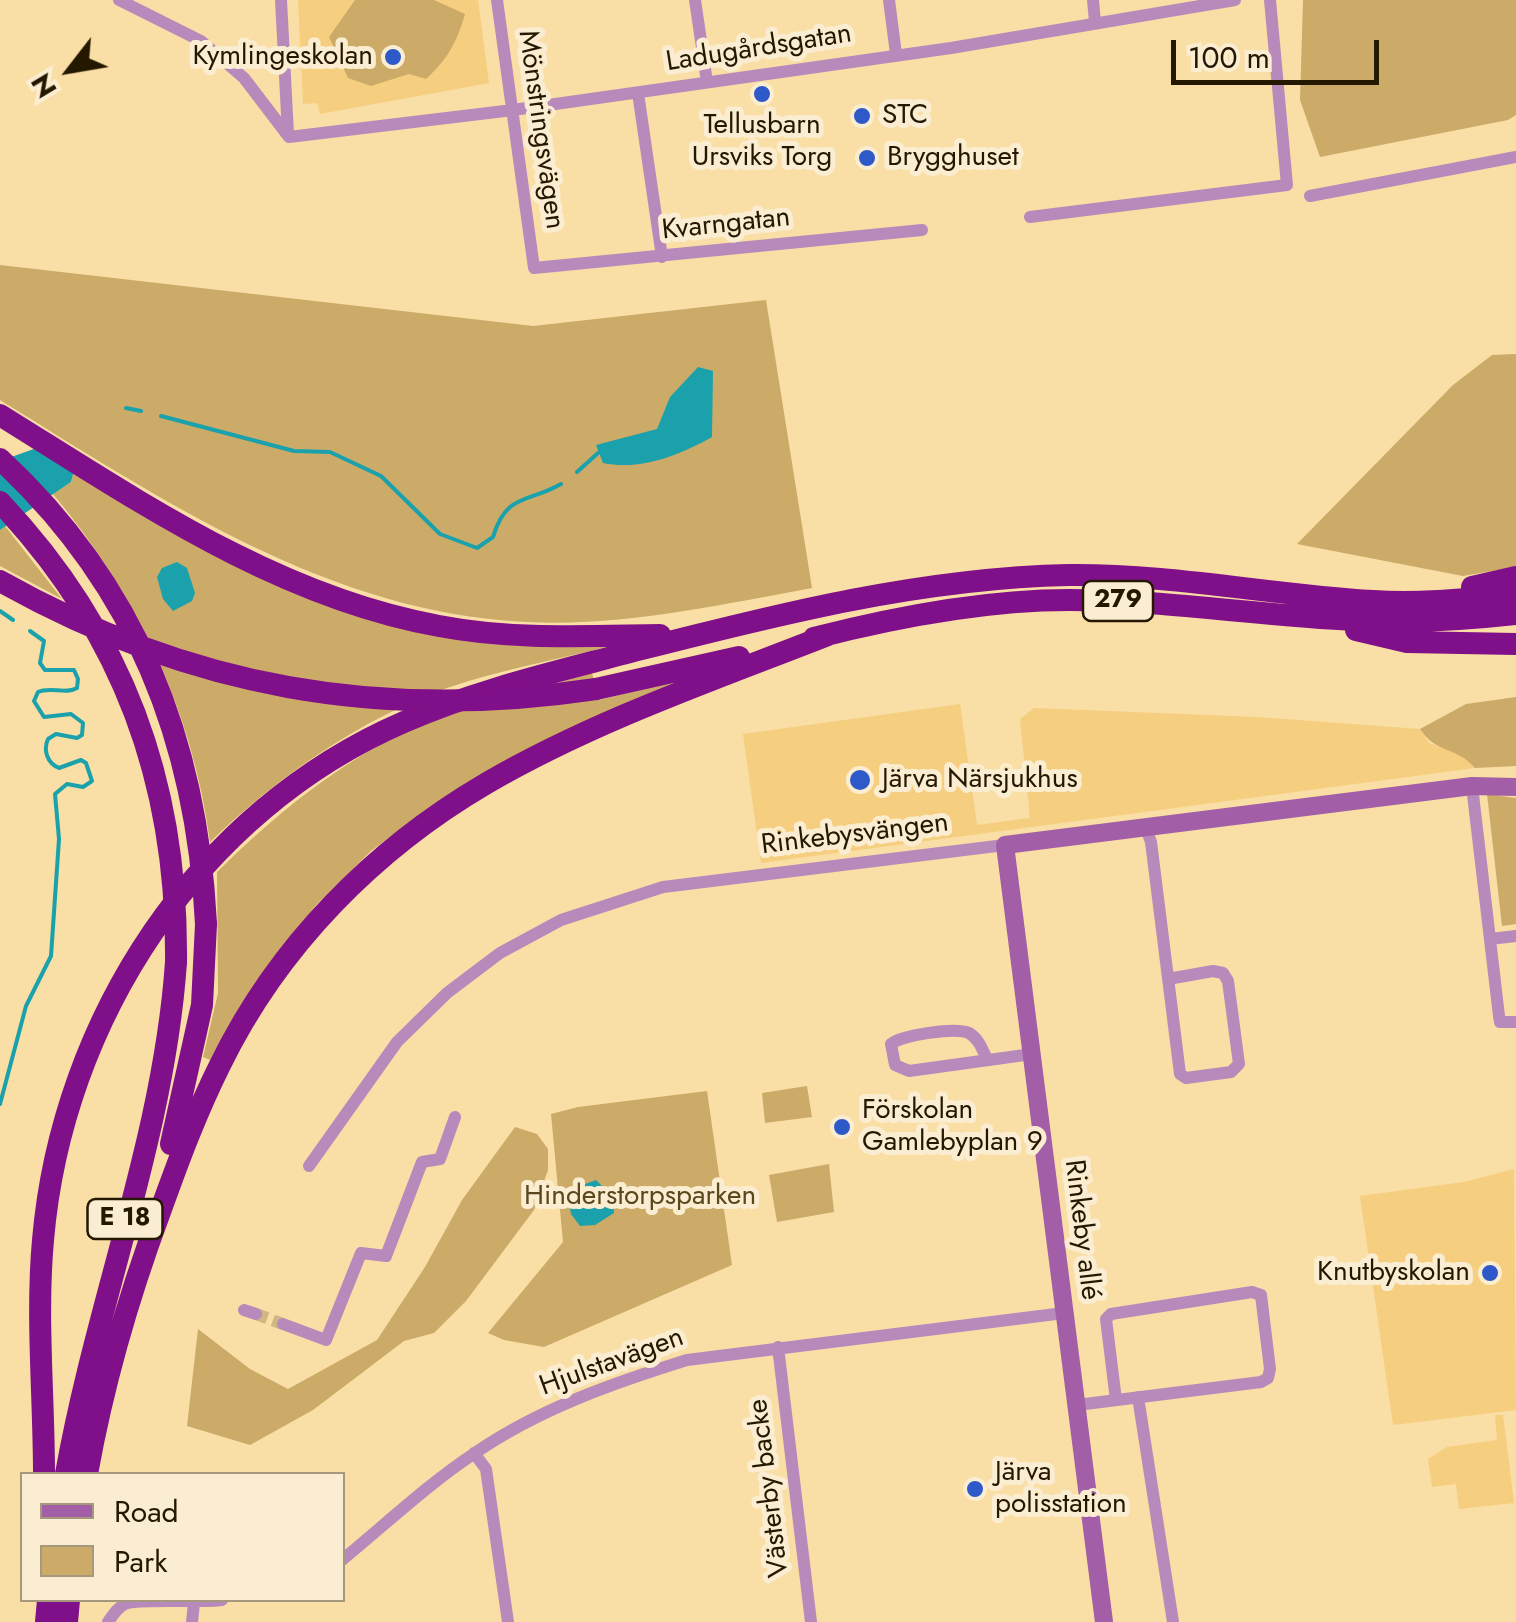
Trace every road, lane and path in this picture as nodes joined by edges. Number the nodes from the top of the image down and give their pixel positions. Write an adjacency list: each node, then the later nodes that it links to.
1 (120, 0): 14 (street)
2 (282, 0): 14 (street)
3 (497, 0): 13 (street, Mönstringsvägen)
4 (695, 0): 11 (street)
5 (889, 0): 10 (street)
6 (1092, 0): 9 (street)
7 (1235, 0): 9 (street, Ladugårdsgatan)
8 (1270, 0): 17 (street)
9 (1095, 22): 10 (street, Ladugårdsgatan)
10 (896, 54): 11 (street, Ladugårdsgatan)
11 (707, 82): 12 (street, Ladugårdsgatan)
12 (638, 93): 13 (street, Ladugårdsgatan); 19 (street)
13 (513, 110): 14 (street, Ladugårdsgatan); 20 (street, Mönstringsvägen)
14 (289, 136)
15 (1516, 157): 16 (street)
16 (1310, 196)
17 (1030, 217)
18 (922, 230): 19 (street, Kvarngatan)
19 (662, 257): 20 (street, Kvarngatan)
20 (534, 268)
21 (0, 415): 30 (highway)
22 (0, 459): 45 (highway, E 18, bridge)
23 (0, 502): 54 (highway, E 18, bridge)
24 (1516, 578): 27 (highway)
25 (0, 581): 31 (highway, 279, bridge)
26 (1516, 595): 27 (highway, 279)
27 (1410, 601): 30 (highway, 279)
28 (1516, 614): 29 (highway, 279)
29 (1324, 618): 31 (highway, 279); 32 (highway)
30 (700, 634): 53 (highway)
31 (828, 634): 45 (highway)
32 (1516, 644)
33 (1472, 786): 34 (street, Rinkebysvängen); 35 (street, Rinkebysvängen); 38 (street)
34 (1516, 787)
35 (1146, 828): 36 (street, Rinkebysvängen); 39 (street)
36 (1006, 845): 41 (street, Rinkeby allé); 44 (street, Rinkebysvängen)
37 (1516, 936): 38 (street)
38 (1490, 939): 40 (street)
39 (1168, 979): 39 (street)
40 (1516, 1022)
41 (1032, 1054): 42 (street); 46 (street, Rinkeby allé)
42 (987, 1059): 42 (street)
43 (455, 1117): 47 (street)
44 (309, 1166)
45 (144, 1254): 55 (highway, E 18)
46 (1064, 1313): 48 (street, Hjulstavägen); 51 (street, Rinkeby allé)
47 (283, 1324)
48 (778, 1347): 52 (street, Hjulstavägen); 64 (street, Västerby backe)
49 (1138, 1398): 50 (street); 50 (street); 66 (street)
50 (1116, 1400): 51 (street)
51 (1077, 1405): 65 (street, Rinkeby allé)
52 (474, 1453): 56 (street, Hjulstavägen); 63 (street)
53 (44, 1472)
54 (66, 1472)
55 (87, 1472)
56 (345, 1558)
57 (131, 1602): 61 (street)
58 (154, 1602): 60 (street)
59 (208, 1602): 60 (street)
60 (194, 1604): 62 (street)
61 (108, 1622)
62 (192, 1622)
63 (508, 1622)
64 (811, 1622)
65 (1104, 1622)
66 (1172, 1622)

